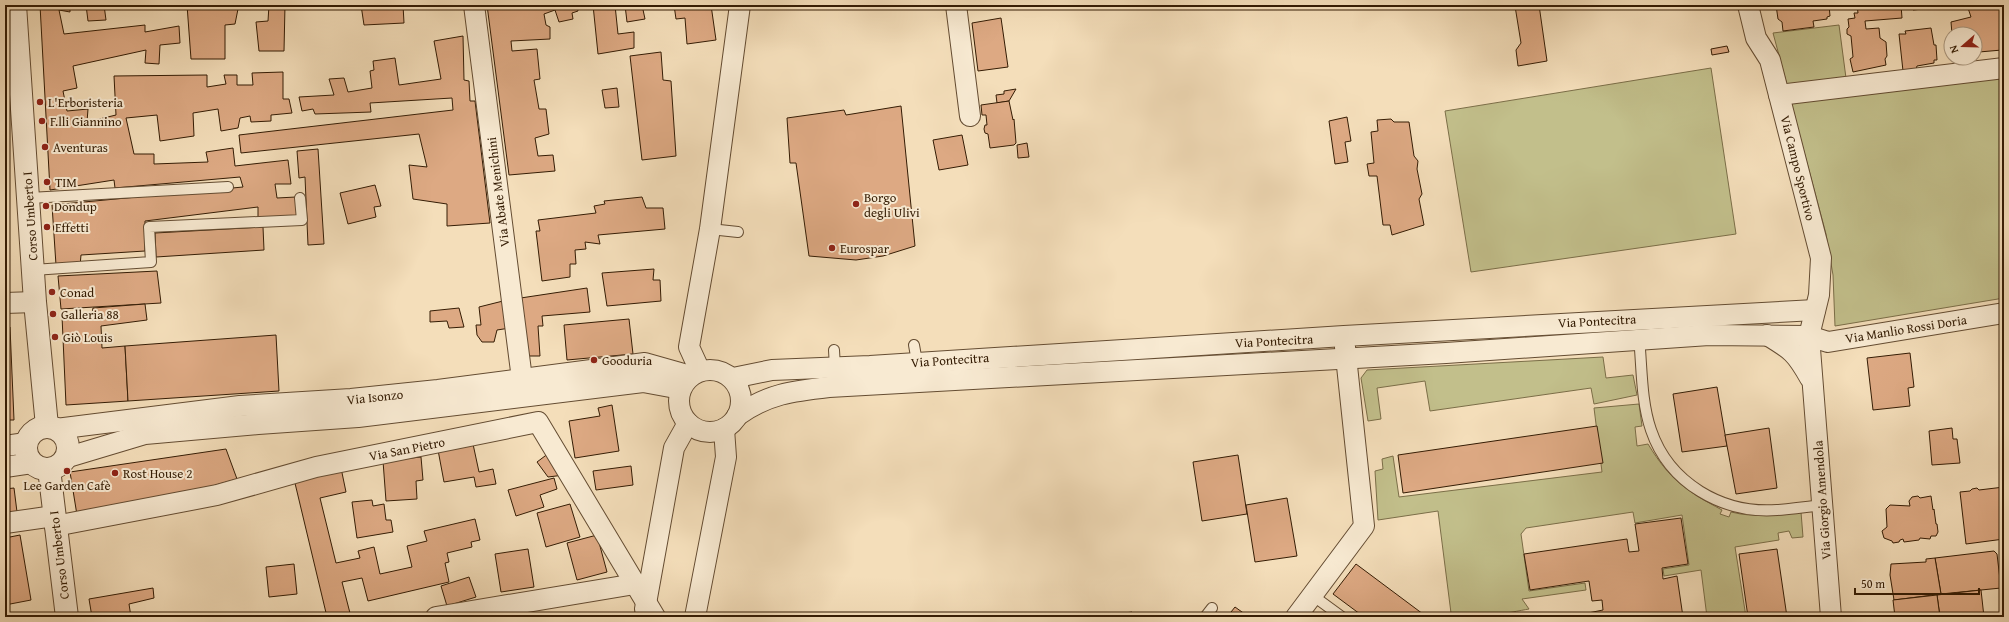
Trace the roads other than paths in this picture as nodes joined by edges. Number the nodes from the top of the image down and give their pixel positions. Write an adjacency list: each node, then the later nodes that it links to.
1 (15, 5): 6 (street, Corso Umberto I)
2 (474, 5): 27 (street, Via Abate Menichini)
3 (740, 5): 13 (street)
4 (956, 5): 9 (street)
5 (1748, 5): 8 (street, Via Campo Sportivo)
6 (11, 27): 11 (street, Corso Umberto I)
7 (2004, 68): 8 (street)
8 (1779, 94): 18 (street, Via Campo Sportivo)
9 (970, 116)
10 (228, 187): 11 (lane)
11 (29, 198): 15 (street, Corso Umberto I)
12 (300, 198): 15 (lane)
13 (710, 229): 14 (lane); 28 (street)
14 (738, 232)
15 (33, 270): 16 (street, Corso Umberto I)
16 (35, 302): 17 (street); 32 (street, Corso Umberto I)
17 (5, 303)
18 (1816, 310): 20 (street, Via Pontecitra); 23 (street, Via Campo Sportivo)
19 (2004, 313): 23 (street, Via Manlio Rossi Doria)
20 (1637, 319): 22 (street, Via Pontecitra); 24 (lane)
21 (1768, 335): 23 (street, Via Pontecitra); 24 (street, Via Pontecitra); 29 (street, Via Giorgio Amendola)
22 (1344, 336): 25 (street); 26 (street, Via Pontecitra)
23 (1809, 336): 29 (street, Via Giorgio Amendola)
24 (1639, 340): 25 (street, Via Pontecitra); 35 (lane)
25 (1346, 359): 31 (street, Via Pontecitra); 39 (street)
26 (732, 378): 28 (street); 31 (street)
27 (522, 379): 28 (street, Via Isonzo); 32 (street, Via Isonzo)
28 (691, 379): 30 (street); 33 (street, Via Isonzo)
29 (1812, 383): 35 (street, Via Giorgio Amendola)
30 (688, 423): 31 (street); 41 (street)
31 (731, 423): 44 (street)
32 (52, 428): 33 (street); 33 (street, Corso Umberto I)
33 (35, 456): 34 (street, Via Isonzo); 36 (street, Corso Umberto I)
34 (5, 467)
35 (1822, 505): 48 (street, Via Giorgio Amendola)
36 (55, 521): 37 (street); 38 (street, Via San Pietro); 42 (street, Corso Umberto I)
37 (5, 523)
38 (635, 584): 41 (street, Via San Pietro); 43 (street)
39 (1312, 595): 46 (street); 47 (lane)
40 (1212, 608): 45 (lane)
41 (648, 612)
42 (67, 617)
43 (436, 617)
44 (695, 617)
45 (1205, 617)
46 (1296, 617)
47 (1342, 617)
48 (1831, 617)

